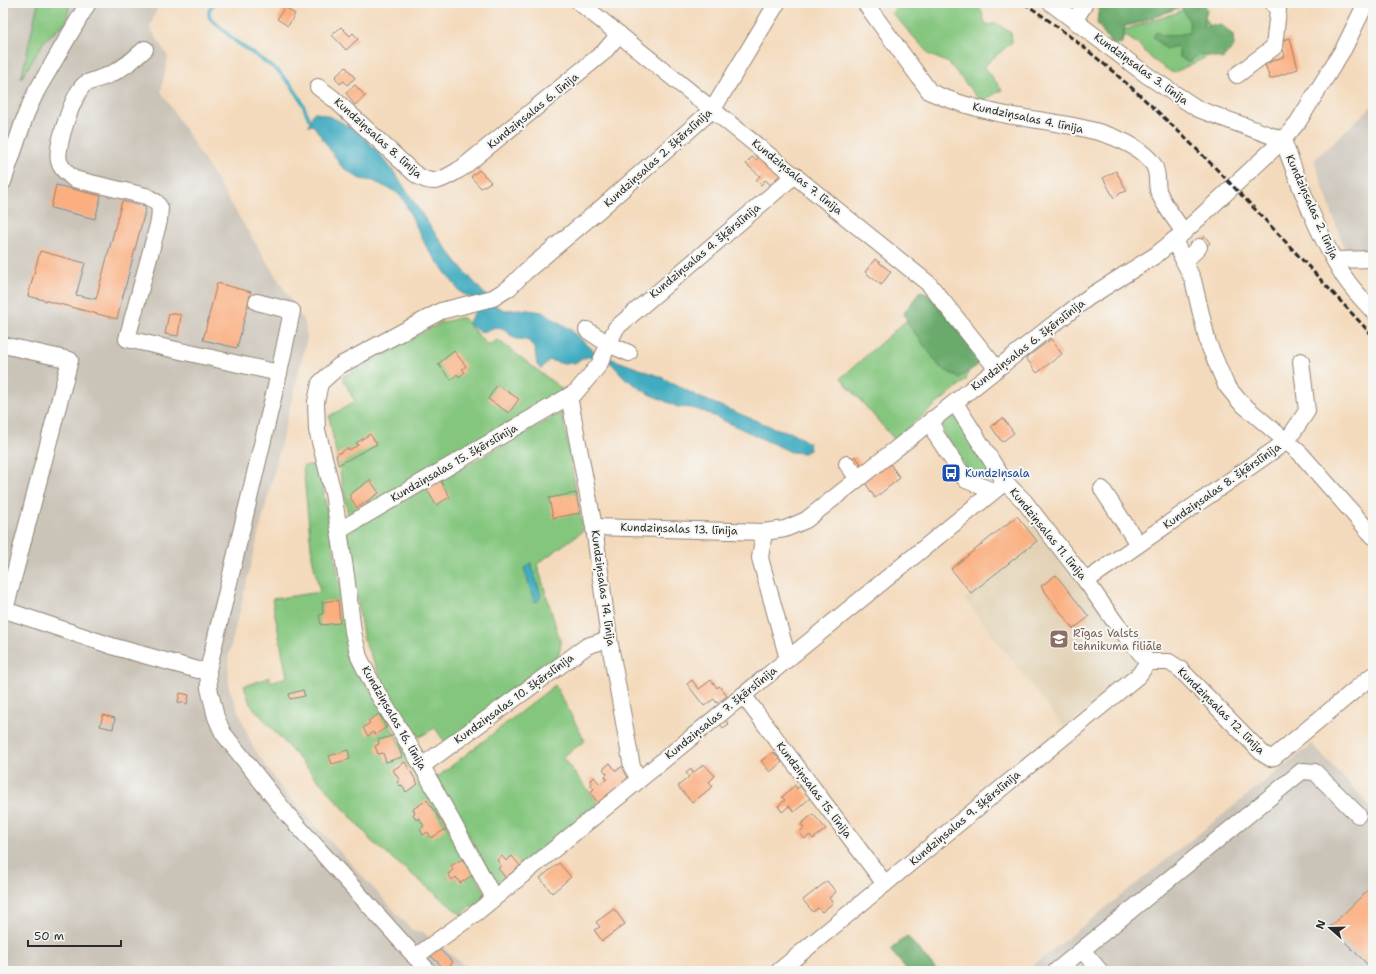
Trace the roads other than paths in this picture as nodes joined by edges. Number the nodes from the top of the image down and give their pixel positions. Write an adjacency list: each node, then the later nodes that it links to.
1 (88, 3): 18 (street)
2 (580, 3): 10 (street, Kundziņsalas 7. līnija)
3 (777, 3): 14 (street, Kundziņsalas 2. šķērslīnija)
4 (865, 3): 19 (street, Kundziņsalas 4. līnija)
5 (1051, 3): 9 (street, Kundziņsalas 3. līnija)
6 (1273, 3): 12 (street)
7 (1366, 3): 15 (street, Kundziņsalas 6. šķērslīnija)
8 (1085, 4): 9 (street)
9 (1075, 20): 15 (street, Kundziņsalas 3. līnija)
10 (620, 34): 14 (street, Kundziņsalas 7. līnija); 17 (street, Kundziņsalas 6. līnija)
11 (145, 49): 33 (street)
12 (1238, 75)
13 (318, 87): 17 (street, Kundziņsalas 8. līnija)
14 (713, 109): 16 (street, Kundziņsalas 7. līnija); 34 (street, Kundziņsalas 2. šķērslīnija)
15 (1283, 140): 19 (street, Kundziņsalas 6. šķērslīnija); 22 (street, Kundziņsalas 2. līnija)
16 (795, 175): 26 (street, Kundziņsalas 4. šķērslīnija); 32 (street, Kundziņsalas 7. līnija)
17 (441, 181)
18 (3, 182)
19 (1179, 236): 23 (street, Kundziņsalas 4. līnija); 32 (street, Kundziņsalas 6. šķērslīnija)
20 (1199, 247): 23 (street)
21 (1373, 259): 22 (street)
22 (1335, 260): 25 (street, Kundziņsalas 2. līnija)
23 (1184, 262): 38 (street, Kundziņsalas 4. līnija)
24 (257, 302): 33 (street)
25 (1373, 311)
26 (616, 328): 29 (street, Kundziņsalas 15. šķērslīnija)
27 (587, 330): 29 (street)
28 (3, 345): 49 (street)
29 (607, 346): 30 (street); 35 (street, Kundziņsalas 15. šķērslīnija)
30 (629, 353)
31 (1300, 361): 38 (street, Kundziņsalas 8. šķērslīnija)
32 (997, 369): 36 (street, Kundziņsalas 6. šķērslīnija)
33 (279, 373): 53 (street)
34 (320, 383): 44 (street, Kundziņsalas 16. līnija)
35 (569, 396): 43 (street, Kundziņsalas 14. līnija); 44 (street, Kundziņsalas 15. šķērslīnija)
36 (955, 403): 37 (street, Kundziņsalas 6. šķērslīnija); 41 (street, Kundziņsalas 11. līnija)
37 (932, 419): 40 (street, Kundziņsalas 6. šķērslīnija); 41 (street)
38 (1287, 441): 46 (street, Kundziņsalas 4. līnija); 47 (street, Kundziņsalas 8. šķērslīnija)
39 (847, 464): 40 (street)
40 (858, 478): 45 (street, Kundziņsalas 6. šķērslīnija)
41 (999, 486): 48 (street, Kundziņsalas 11. līnija); 51 (street, Kundziņsalas 7. šķērslīnija)
42 (1102, 489): 47 (street)
43 (594, 527): 45 (street, Kundziņsalas 13. līnija); 50 (street, Kundziņsalas 14. līnija)
44 (340, 530): 56 (street, Kundziņsalas 16. līnija)
45 (764, 532): 51 (street)
46 (1373, 536)
47 (1138, 544): 48 (street, Kundziņsalas 8. šķērslīnija)
48 (1086, 581): 52 (street, Kundziņsalas 11. līnija)
49 (4, 610): 53 (street)
50 (609, 639): 56 (street, Kundziņsalas 10. šķērslīnija); 57 (street, Kundziņsalas 14. līnija)
51 (788, 659): 55 (street, Kundziņsalas 7. šķērslīnija)
52 (1148, 662): 54 (street, Kundziņsalas 12. līnija); 59 (street, Kundziņsalas 9. šķērslīnija)
53 (208, 670): 62 (street)
54 (1373, 675)
55 (743, 696): 57 (street, Kundziņsalas 7. šķērslīnija); 59 (street, Kundziņsalas 15. līnija)
56 (422, 766): 60 (street, Kundziņsalas 16. līnija)
57 (639, 780): 60 (street, Kundziņsalas 7. šķērslīnija)
58 (1358, 815): 61 (street)
59 (885, 884): 64 (street, Kundziņsalas 9. šķērslīnija)
60 (494, 898): 62 (street, Kundziņsalas 7. šķērslīnija)
61 (1082, 950): 65 (street); 66 (street)
62 (415, 957): 63 (street)
63 (428, 971)
64 (779, 971)
65 (1056, 971)
66 (1100, 971)

